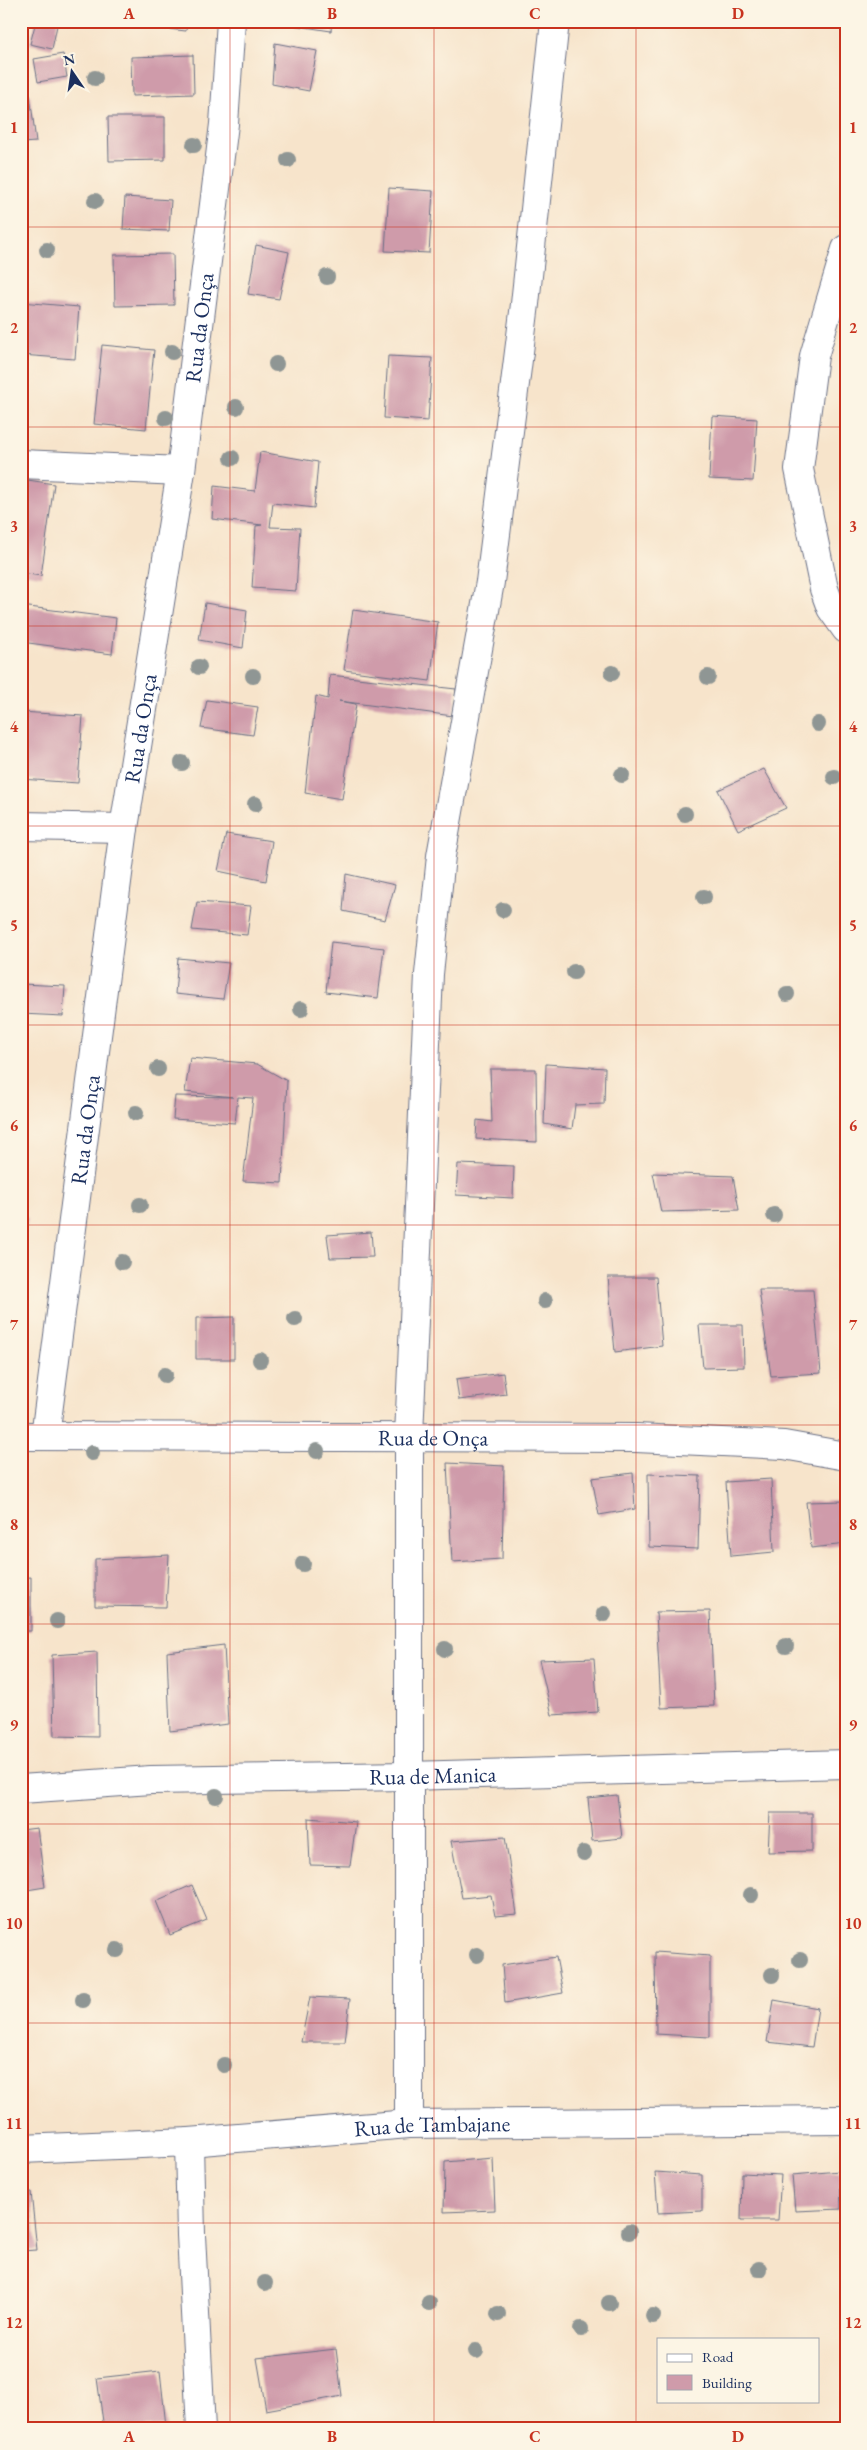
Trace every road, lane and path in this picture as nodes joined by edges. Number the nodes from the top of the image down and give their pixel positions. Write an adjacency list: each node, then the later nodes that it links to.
1 (231, 21): 5 (street, Rua da Onça)
2 (555, 21): 10 (street)
3 (846, 249): 6 (street)
4 (21, 464): 5 (street)
5 (181, 471): 8 (street, Rua da Onça)
6 (846, 629)
7 (21, 826): 8 (street)
8 (124, 828): 9 (street, Rua da Onça)
9 (33, 1436): 10 (street, Rua de Onça)
10 (409, 1436): 11 (street, Rua de Onça); 13 (street)
11 (846, 1456)
12 (846, 1764): 13 (street, Rua de Manica)
13 (408, 1776): 14 (street, Rua de Manica); 16 (street)
14 (21, 1789)
15 (846, 2120): 16 (street, Rua de Tambajane)
16 (409, 2124): 17 (street, Rua de Tambajane)
17 (189, 2142): 18 (street, Rua de Tambajane); 19 (street)
18 (21, 2148)
19 (201, 2429)

